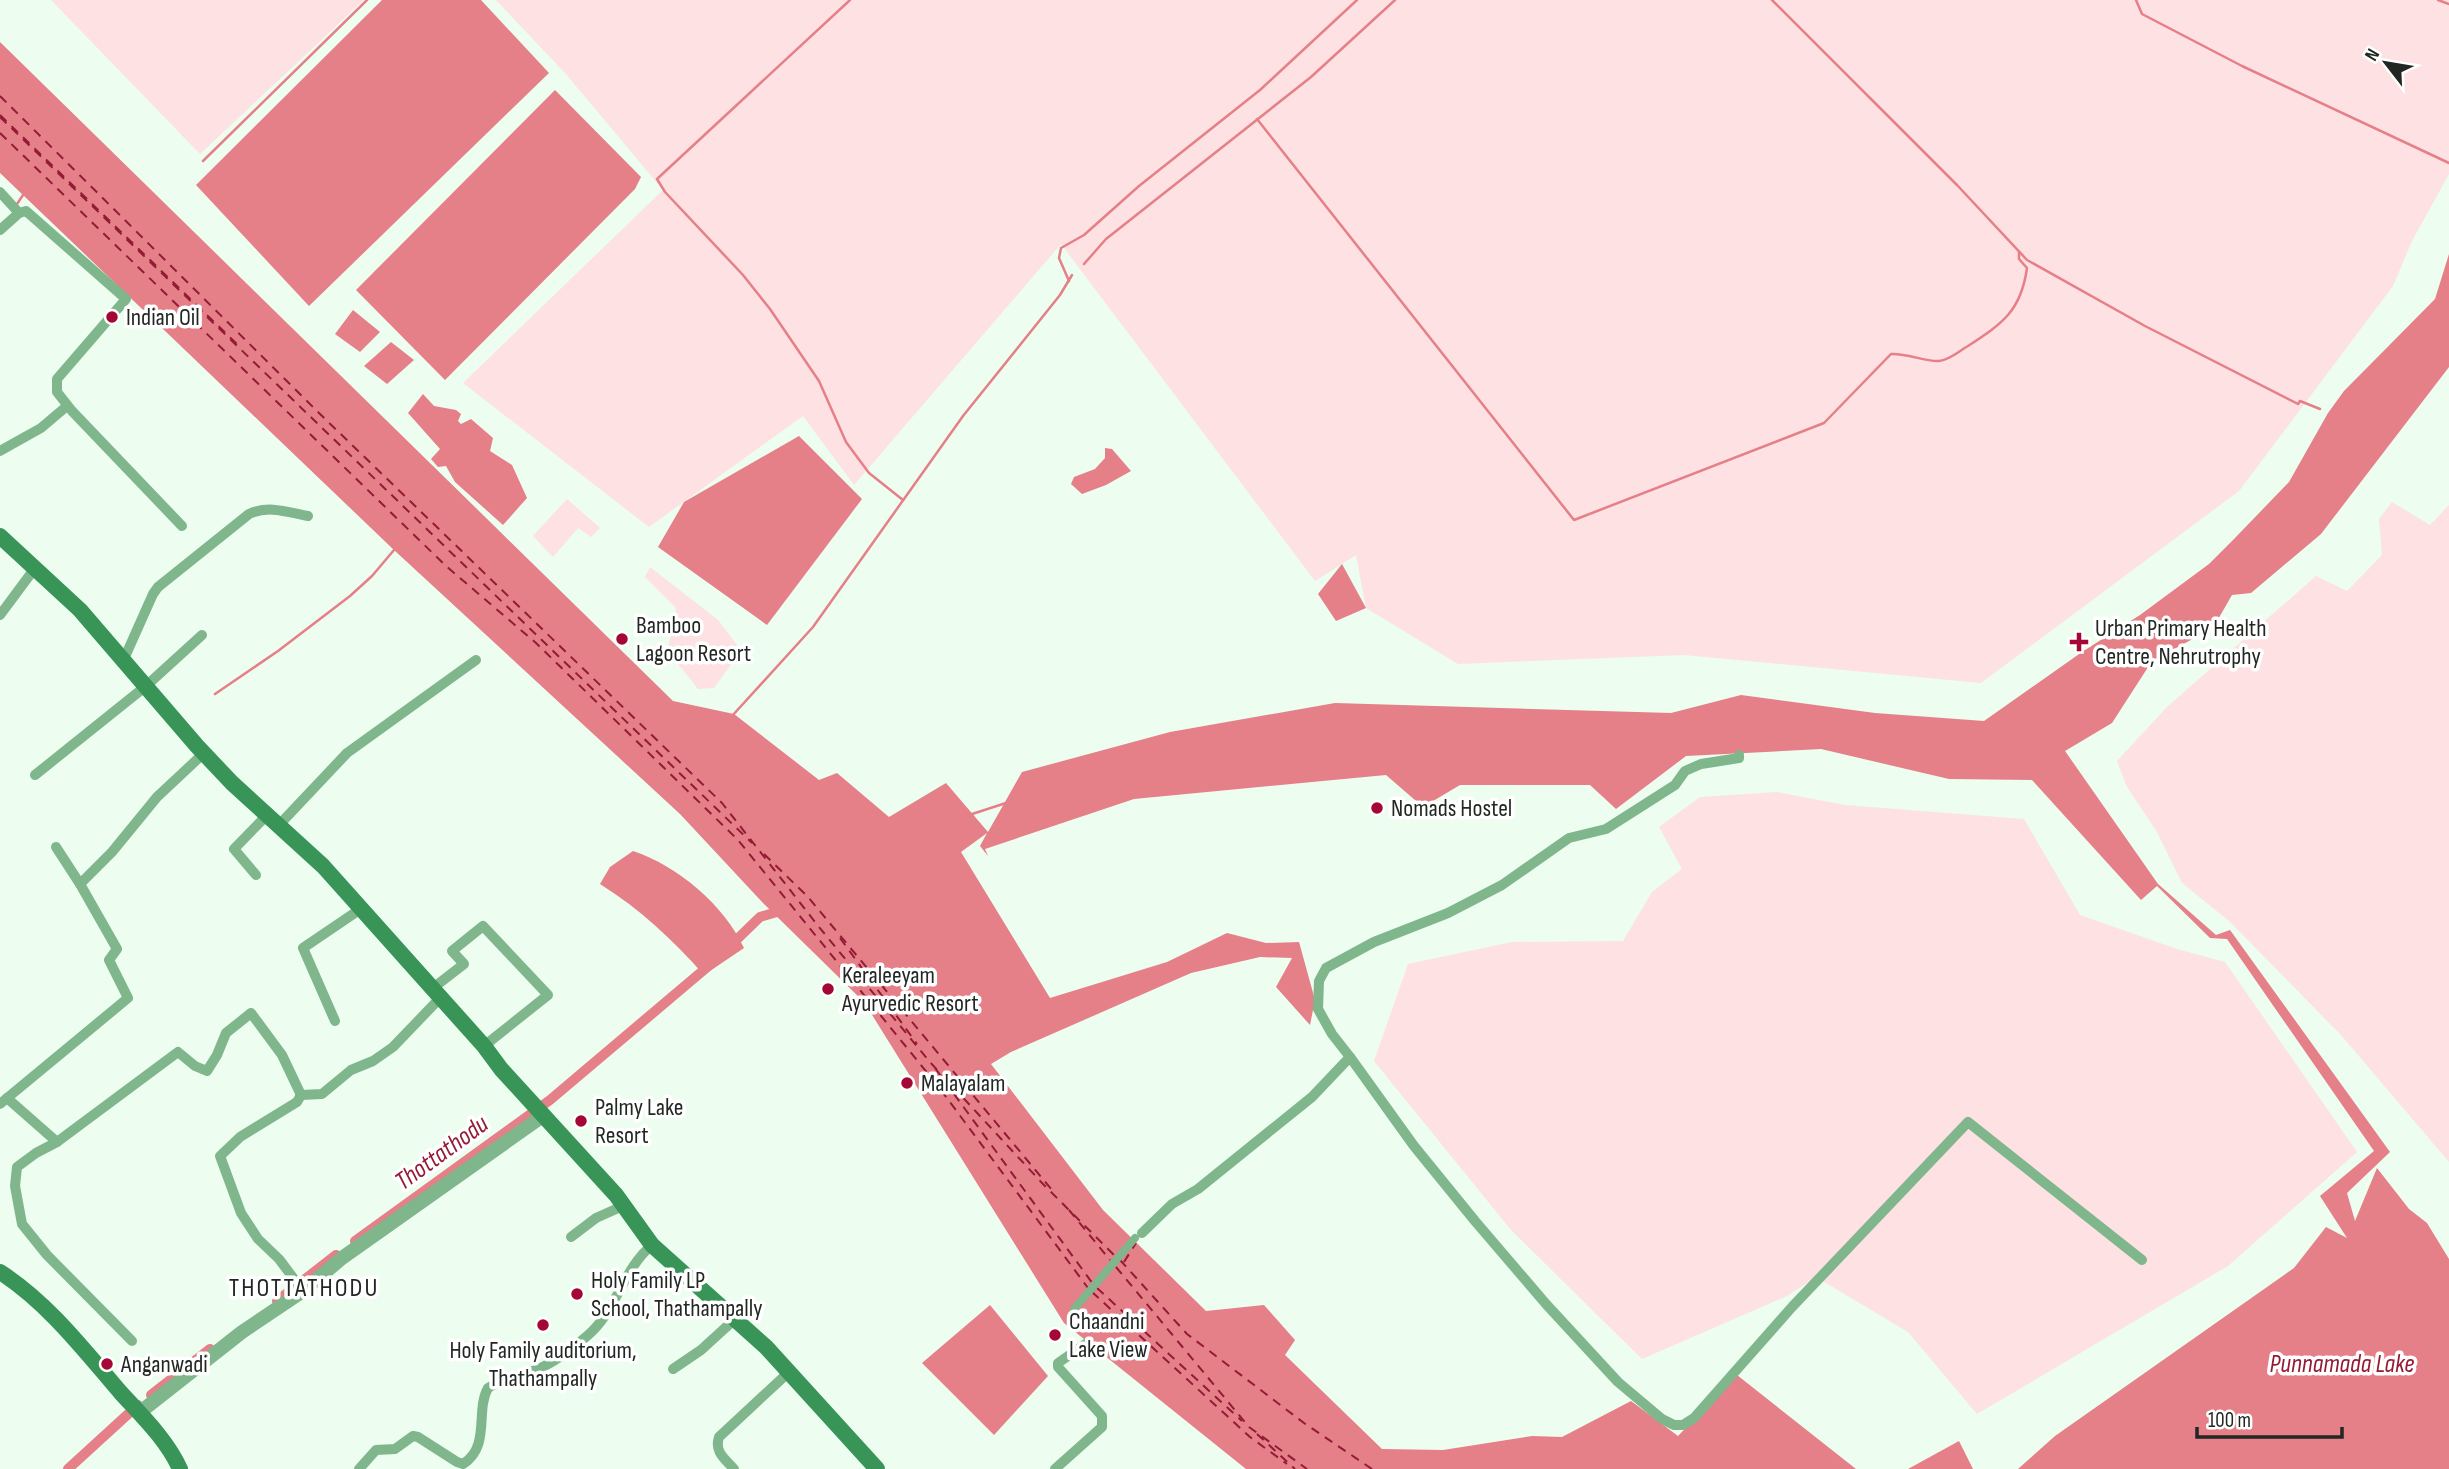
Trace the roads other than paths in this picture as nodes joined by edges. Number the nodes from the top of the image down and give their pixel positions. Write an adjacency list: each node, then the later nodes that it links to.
1 (0, 192): 2 (street)
2 (16, 215): 3 (street); 4 (street)
3 (0, 230)
4 (67, 405): 5 (street); 7 (street)
5 (0, 451)
6 (307, 516): 12 (street)
7 (182, 526)
8 (0, 536): 9 (main road)
9 (35, 568): 10 (street); 12 (main road)
10 (0, 615)
11 (202, 635): 14 (street)
12 (124, 659): 14 (main road)
13 (476, 660): 18 (street)
14 (146, 687): 15 (main road); 17 (street)
15 (204, 753): 18 (main road); 21 (street)
16 (1739, 755): 26 (street)
17 (36, 775)
18 (273, 820): 20 (street); 22 (main road)
19 (56, 846): 21 (street)
20 (256, 875)
21 (80, 884): 28 (street)
22 (362, 908): 23 (main road); 24 (street)
23 (437, 992): 25 (main road); 25 (street); 27 (street)
24 (335, 1021)
25 (484, 1045): 29 (main road)
26 (1350, 1057): 32 (street); 35 (street)
27 (301, 1095): 30 (street); 37 (street)
28 (4, 1101): 30 (street)
29 (540, 1111): 31 (main road); 37 (street)
30 (57, 1142): 40 (street)
31 (625, 1205): 33 (street); 34 (main road)
32 (1139, 1235): 38 (street)
33 (571, 1237)
34 (652, 1245): 39 (main road); 46 (street)
35 (2142, 1260)
36 (0, 1272): 44 (main road)
37 (300, 1287): 44 (street)
38 (1074, 1309)
39 (734, 1319): 42 (street); 43 (main road)
40 (132, 1341)
41 (1087, 1343): 49 (street)
42 (673, 1369)
43 (790, 1371): 47 (street); 48 (main road)
44 (136, 1410): 45 (main road)
45 (180, 1469)
46 (359, 1469)
47 (734, 1469)
48 (877, 1469)
49 (1055, 1469)

